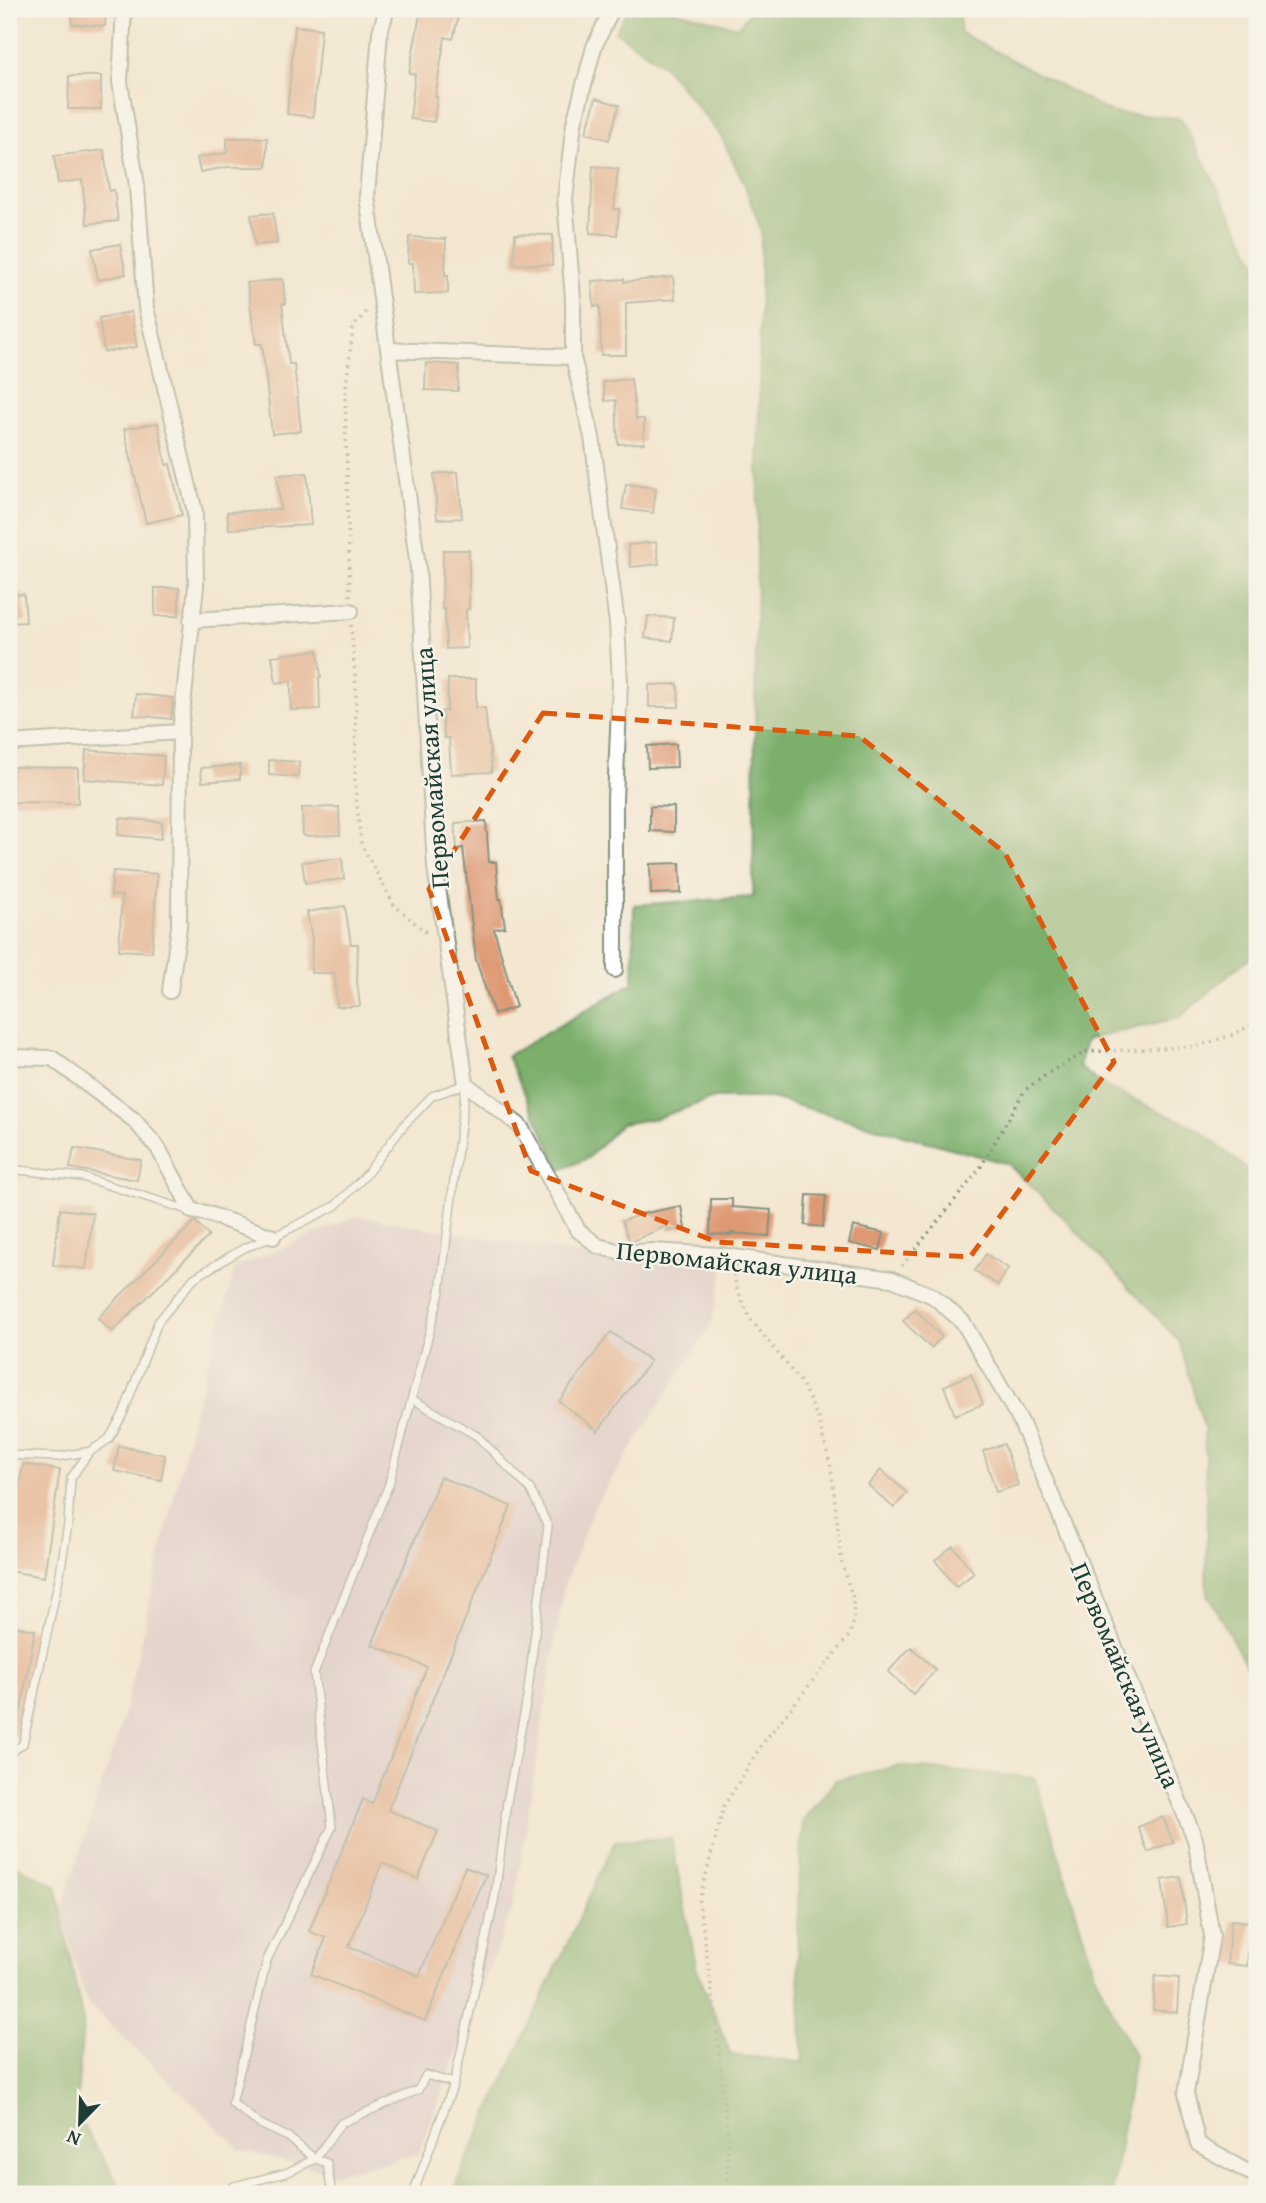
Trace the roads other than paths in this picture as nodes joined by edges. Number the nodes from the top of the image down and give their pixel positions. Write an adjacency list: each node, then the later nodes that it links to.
1 (124, 9): 7 (street)
2 (387, 9): 4 (street, Первомайская улица)
3 (612, 9): 5 (street)
4 (388, 350): 5 (street); 13 (street, Первомайская улица)
5 (573, 357): 10 (street)
6 (351, 611): 7 (street)
7 (191, 620): 8 (street)
8 (180, 732): 9 (street); 11 (street)
9 (9, 743)
10 (615, 970)
11 (170, 991)
12 (9, 1057): 15 (street)
13 (466, 1084): 16 (lane); 17 (lane); 23 (street, Первомайская улица)
14 (9, 1168): 15 (lane)
15 (192, 1211): 16 (street)
16 (273, 1237): 18 (lane)
17 (412, 1399): 21 (lane); 22 (lane)
18 (91, 1451): 19 (lane); 20 (lane)
19 (9, 1455)
20 (9, 1754)
21 (454, 2083): 22 (lane); 26 (lane)
22 (314, 2159): 24 (lane); 25 (lane)
23 (1257, 2175)
24 (227, 2194)
25 (331, 2194)
26 (413, 2194)

